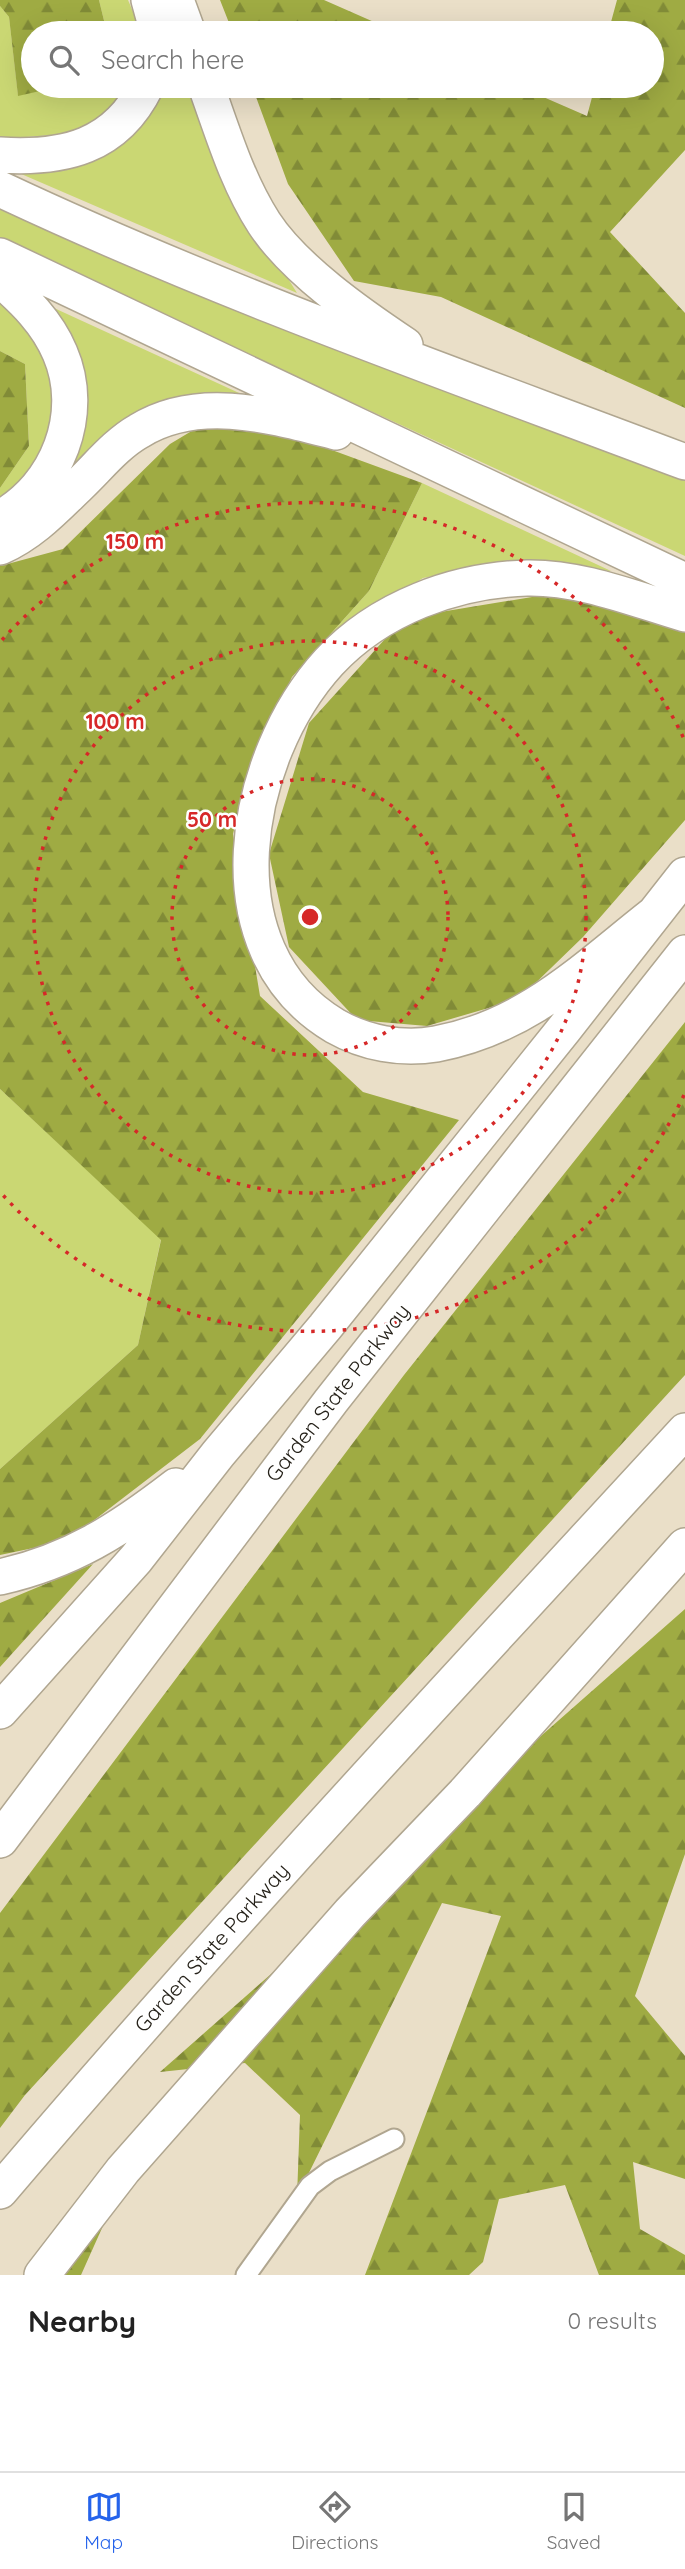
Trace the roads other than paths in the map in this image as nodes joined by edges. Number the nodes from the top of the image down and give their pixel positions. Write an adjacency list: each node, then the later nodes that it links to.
1 (149, 0): 3 (highway)
2 (176, 0): 4 (highway)
3 (155, 21)
4 (184, 21)
5 (139, 98): 7 (highway)
6 (210, 98): 11 (highway)
7 (0, 155)
8 (0, 189): 11 (highway)
9 (0, 256): 12 (highway)
10 (0, 279): 14 (highway)
11 (452, 375): 13 (highway)
12 (410, 450): 15 (highway); 16 (highway)
13 (685, 463)
14 (0, 518)
15 (0, 547)
16 (685, 581)
17 (685, 614): 19 (highway)
18 (685, 875): 19 (highway)
19 (653, 915): 22 (highway)
20 (685, 953): 26 (highway, Garden State Parkway)
21 (685, 1431): 29 (highway, Garden State Parkway)
22 (218, 1454): 24 (highway); 25 (highway)
23 (680, 1553): 28 (highway)
24 (0, 1577)
25 (0, 1711)
26 (0, 1840)
27 (394, 2139): 32 (street)
28 (123, 2170): 30 (highway); 31 (highway)
29 (0, 2191)
30 (16, 2275)
31 (41, 2275)
32 (246, 2275)

